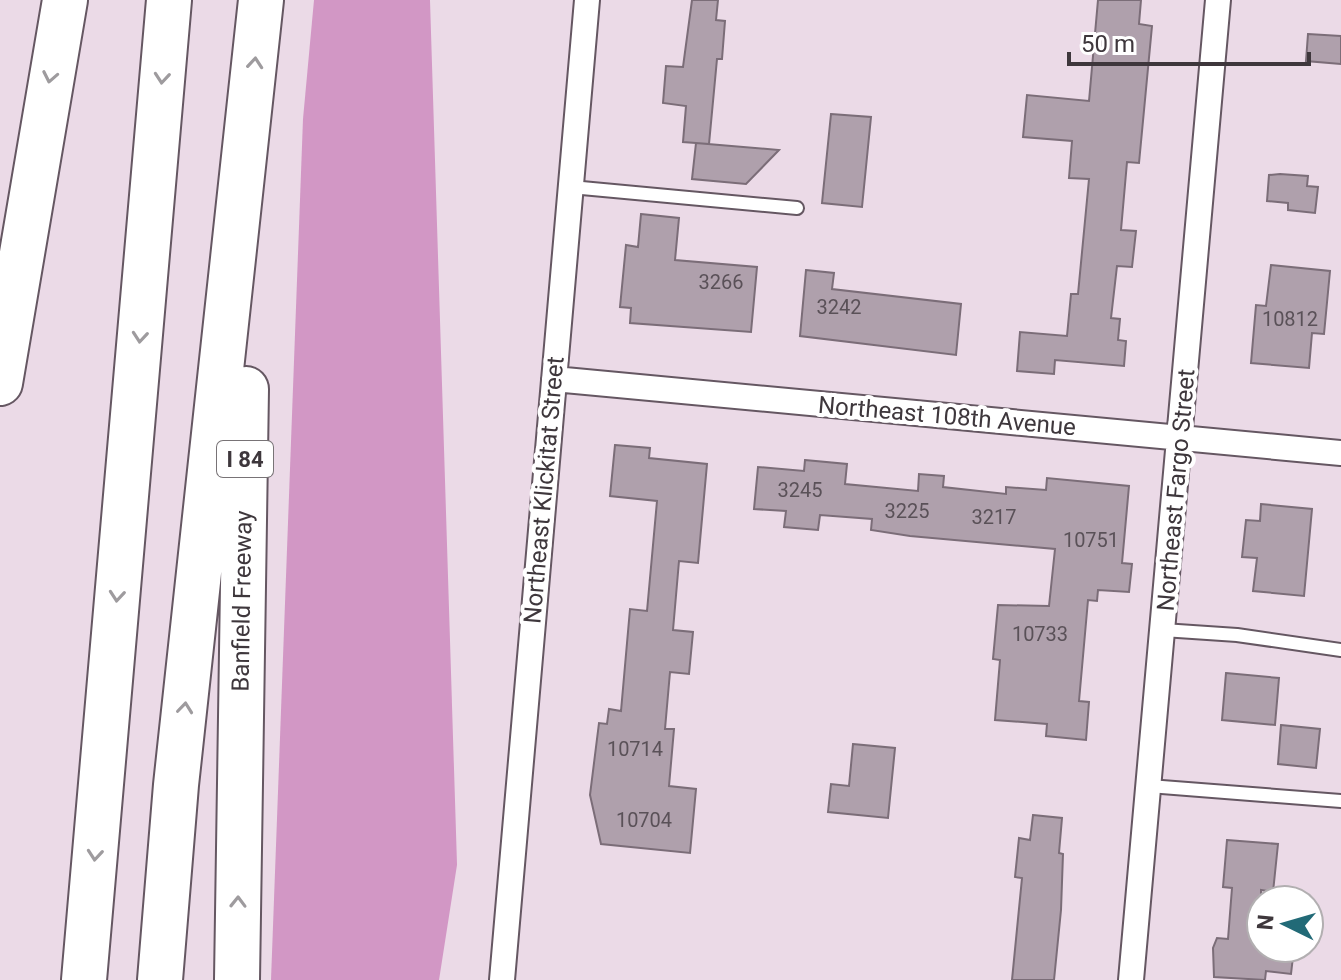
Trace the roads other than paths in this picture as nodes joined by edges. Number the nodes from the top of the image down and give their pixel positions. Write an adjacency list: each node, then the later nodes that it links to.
1 (65, 0): 10 (highway, one-way to 10)
2 (169, 0): 17 (highway, one-way to 17)
3 (261, 0): 6 (highway, I 84, one-way to 3)
4 (587, 0): 7 (street, Northeast Klickitat Street)
5 (1218, 0): 11 (street, Northeast Fargo Street)
6 (250, 127): 18 (highway, one-way to 6); 19 (highway, Banfield Freeway / I 84, one-way to 6)
7 (571, 187): 8 (lane); 9 (street, Northeast Klickitat Street)
8 (797, 208)
9 (554, 379): 11 (street, Northeast 108th Avenue); 20 (street, Northeast Klickitat Street)
10 (0, 383)
11 (1181, 439): 12 (street, Northeast 108th Avenue); 13 (street, Northeast Fargo Street)
12 (1341, 453)
13 (1163, 630): 14 (lane); 15 (street, Northeast Fargo Street)
14 (1341, 650)
15 (1149, 786): 16 (lane); 21 (street, Northeast Fargo Street)
16 (1341, 801)
17 (84, 980)
18 (160, 980)
19 (237, 980)
20 (502, 980)
21 (1131, 980)

